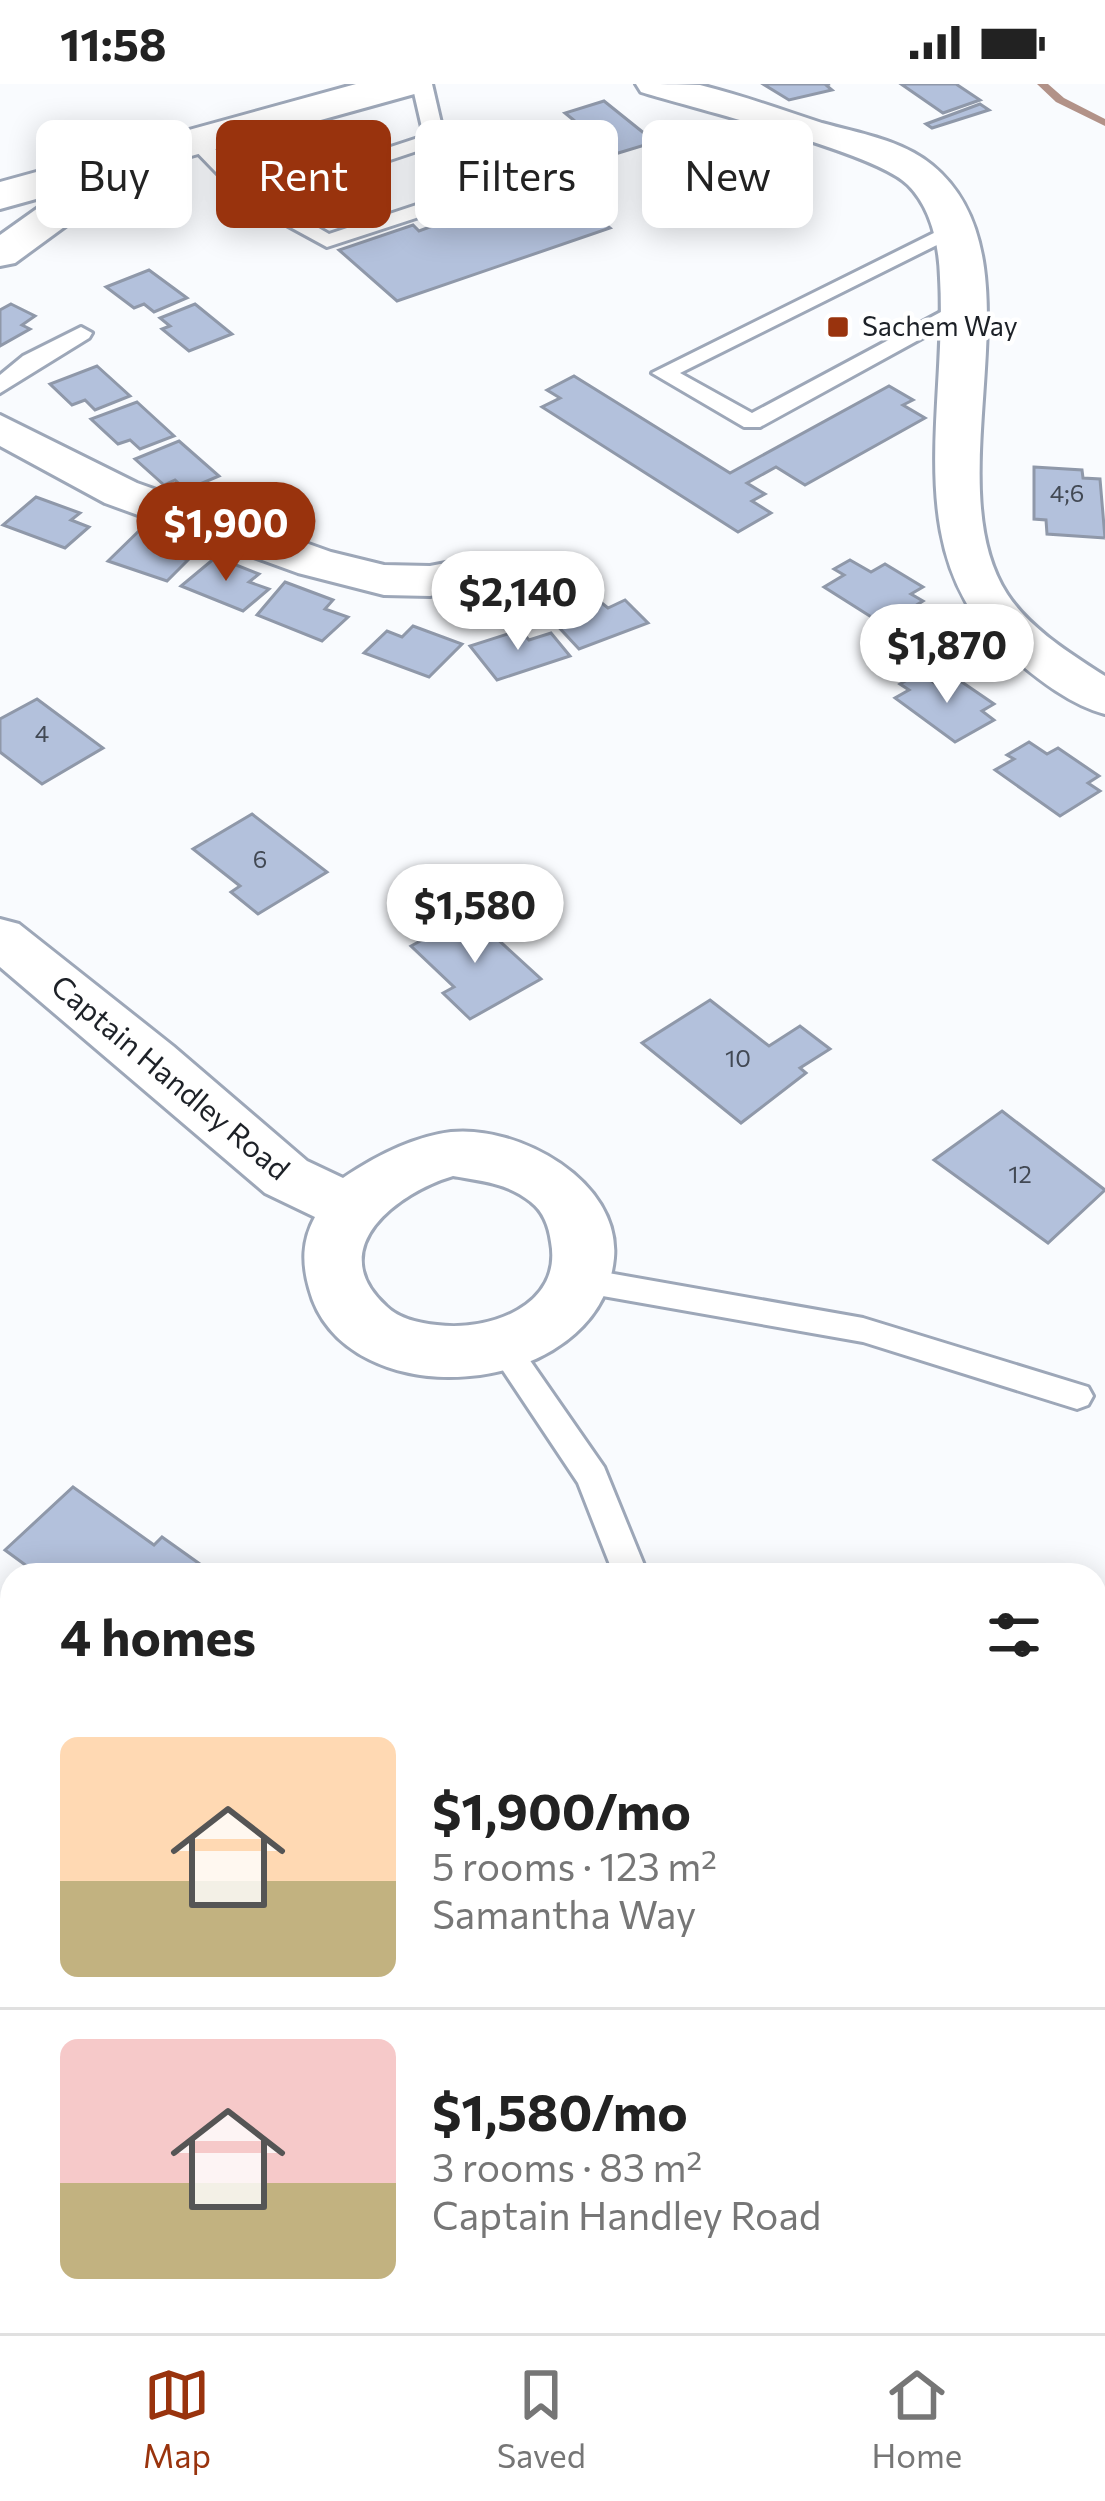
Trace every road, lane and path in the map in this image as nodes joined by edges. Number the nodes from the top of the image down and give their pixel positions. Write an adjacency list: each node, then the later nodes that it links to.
1 (403, 84): 5 (main road)
2 (422, 84): 4 (lane)
3 (655, 84): 13 (street)
4 (431, 120)
5 (197, 142): 6 (main road); 7 (lane)
6 (192, 143)
7 (216, 161)
8 (36, 186): 9 (main road)
9 (0, 196)
10 (36, 228): 14 (street)
11 (304, 228): 12 (lane)
12 (367, 228)
13 (954, 229): 15 (street); 15 (lane)
14 (0, 254)
15 (962, 310): 20 (street)
16 (81, 333): 17 (lane)
17 (0, 386)
18 (0, 428): 19 (street)
19 (493, 568)
20 (1105, 698)
21 (0, 938): 22 (street, Captain Handley Road)
22 (348, 1207): 23 (street); 24 (street)
23 (580, 1280): 24 (street); 25 (lane)
24 (502, 1345): 26 (lane)
25 (1077, 1396)
26 (626, 1563)

